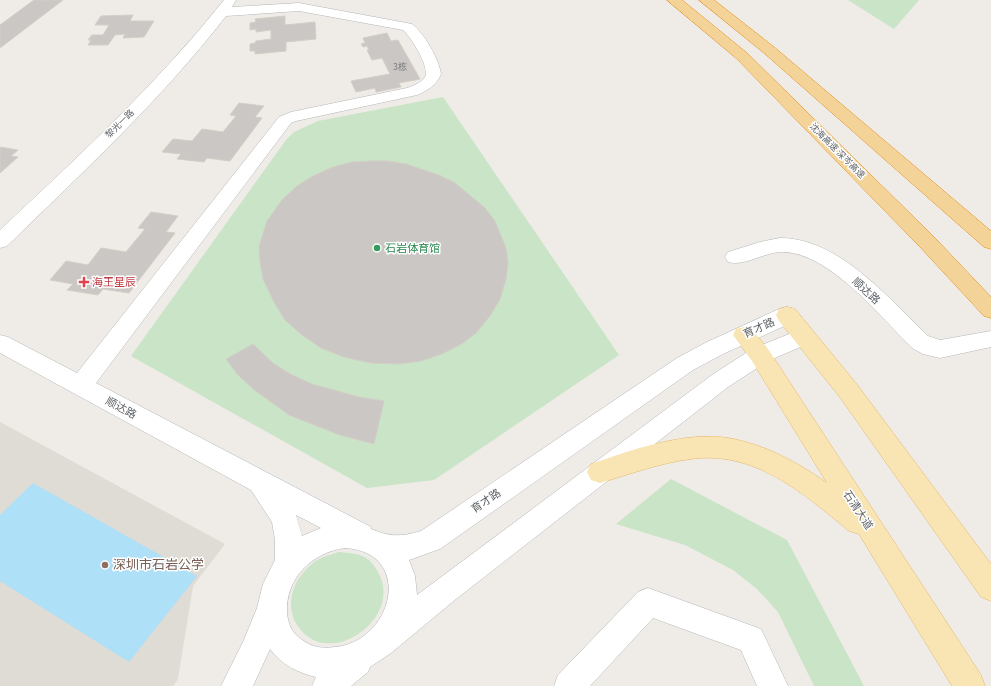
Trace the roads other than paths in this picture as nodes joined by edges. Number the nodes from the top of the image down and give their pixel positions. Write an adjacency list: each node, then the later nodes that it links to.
1 (674, 0): 7 (highway, 沈海高速 深岑高速)
2 (706, 0): 5 (highway)
3 (226, 6): 4 (street, 黎光一路); 14 (street)
4 (0, 241)
5 (991, 242)
6 (735, 257): 11 (street, 顺达路)
7 (991, 310)
8 (787, 315): 9 (street, 育才路); 10 (main road)
9 (744, 335): 13 (main road, 石清大道); 18 (street, 育才路)
10 (804, 336): 13 (street); 20 (main road)
11 (991, 339)
12 (0, 343): 14 (street, 顺达路)
13 (760, 355): 15 (street); 17 (main road, 石清大道)
14 (80, 387): 16 (street, 顺达路)
15 (600, 472): 17 (main road); 22 (street)
16 (243, 473): 18 (street, 顺达路); 19 (street, 顺达路)
17 (873, 534): 27 (main road, 石清大道)
18 (374, 543): 19 (street, 育才路); 22 (street, 顺达路)
19 (289, 564): 21 (street, 育才路)
20 (991, 587)
21 (272, 603): 22 (street); 23 (street, 育才路)
22 (371, 650): 24 (street)
23 (236, 686)
24 (327, 686)
25 (570, 686): 26 (street)
26 (773, 686)
27 (970, 686)

